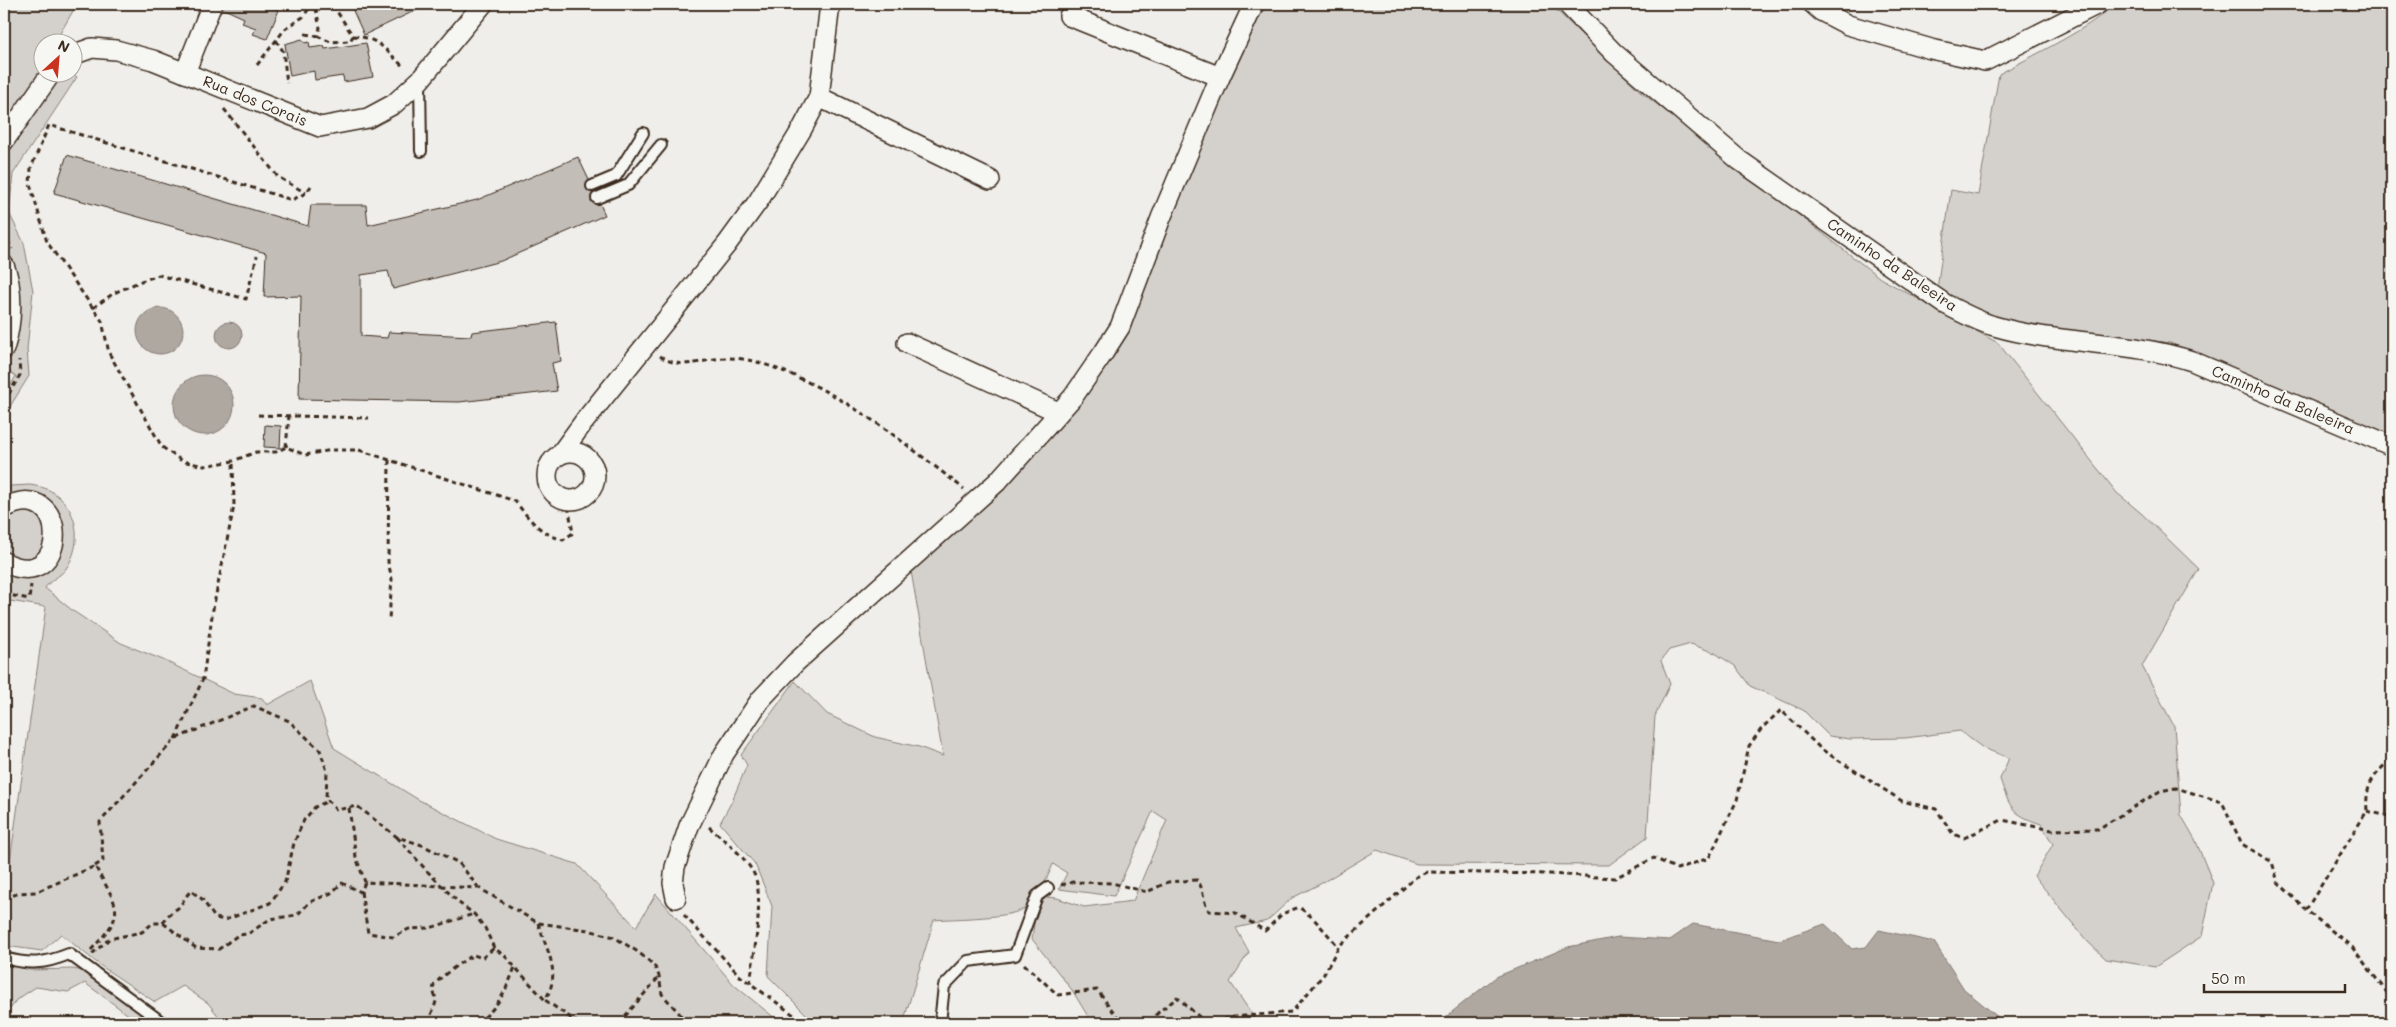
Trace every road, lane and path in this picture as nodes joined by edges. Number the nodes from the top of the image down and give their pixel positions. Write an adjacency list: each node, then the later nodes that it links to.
1 (212, 4): 17 (street)
2 (314, 4): 12 (path); 14 (path)
3 (332, 4): 13 (path)
4 (484, 4): 19 (street, Rua dos Corais)
5 (830, 4): 22 (street)
6 (1254, 4): 18 (street)
7 (1567, 4): 44 (street, Caminho da Baleeira)
8 (1813, 4): 9 (street)
9 (2098, 4)
10 (1069, 16): 18 (street)
11 (305, 34): 12 (path)
12 (318, 36): 13 (path)
13 (353, 36): 19 (path)
14 (276, 40): 16 (path); 21 (path)
15 (82, 52): 17 (street, Rua dos Corais)
16 (257, 65)
17 (185, 72): 19 (street, Rua dos Corais)
18 (1220, 77): 39 (street)
19 (420, 80): 27 (lane)
20 (45, 82): 25 (street)
21 (287, 83)
22 (819, 97): 28 (street); 37 (street)
23 (223, 107): 31 (path)
24 (643, 133): 30 (lane)
25 (4, 141)
26 (661, 144): 32 (lane)
27 (422, 151)
28 (990, 180)
29 (311, 186): 31 (path)
30 (592, 186)
31 (306, 194): 35 (path)
32 (597, 198)
33 (257, 256): 35 (path)
34 (4, 265): 38 (street)
35 (93, 308): 46 (path)
36 (907, 342): 39 (street)
37 (645, 346): 45 (street); 48 (path)
38 (4, 349)
39 (1058, 412): 48 (street)
40 (258, 415): 41 (path)
41 (288, 416): 42 (path); 43 (path)
42 (370, 418)
43 (286, 446): 46 (path); 47 (path)
44 (2392, 446)
45 (561, 453): 49 (street); 49 (street)
46 (233, 460): 53 (path)
47 (389, 460): 49 (path); 52 (path)
48 (976, 499): 58 (street)
49 (567, 500)
50 (4, 508): 51 (street)
51 (4, 562)
52 (389, 619)
53 (175, 740): 55 (path); 61 (path)
54 (2392, 758): 57 (path)
55 (329, 801): 56 (path); 71 (path)
56 (349, 808): 60 (path); 62 (path)
57 (2367, 811): 59 (path); 69 (path)
58 (694, 814): 67 (street); 80 (path)
59 (2392, 816)
60 (397, 837): 63 (path); 64 (path)
61 (95, 866): 68 (path); 77 (path)
62 (365, 882): 63 (path); 66 (path)
63 (442, 885): 64 (path); 70 (path)
64 (479, 888): 72 (path)
65 (1048, 888): 73 (path); 75 (lane)
66 (361, 892): 70 (path); 71 (path)
67 (676, 898): 80 (path)
68 (4, 909)
69 (2306, 910): 73 (path); 81 (path)
70 (474, 914): 74 (path)
71 (163, 923): 77 (path)
72 (538, 923): 79 (path); 82 (path)
73 (1338, 946): 95 (path)
74 (494, 948): 78 (path); 86 (path)
75 (1015, 955): 92 (lane); 93 (path)
76 (4, 958): 77 (lane)
77 (81, 963): 84 (lane)
78 (516, 967): 82 (path); 87 (path)
79 (659, 976): 89 (path); 90 (path)
80 (750, 985): 91 (path)
81 (2392, 999)
82 (545, 1000): 88 (path)
83 (188, 1019): 85 (path)
84 (163, 1023)
85 (183, 1023)
86 (428, 1023)
87 (478, 1023)
88 (578, 1023)
89 (619, 1023)
90 (688, 1023)
91 (804, 1023)
92 (940, 1023)
93 (1122, 1023)
94 (1151, 1023): 95 (path)
95 (1206, 1023)

